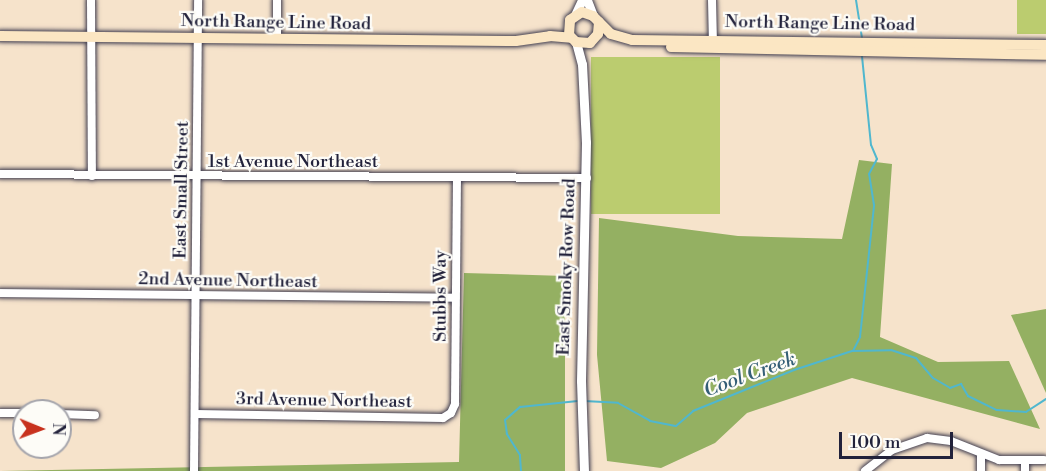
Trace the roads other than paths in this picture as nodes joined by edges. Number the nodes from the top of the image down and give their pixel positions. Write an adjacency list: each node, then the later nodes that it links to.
1 (91, 0): 11 (street)
2 (198, 0): 12 (street, East Small Street)
3 (277, 0): 13 (street)
4 (582, 0): 7 (street)
5 (587, 0): 8 (street)
6 (712, 0): 16 (street)
7 (572, 19): 8 (main road); 10 (main road, North Range Line Road); 14 (main road)
8 (596, 19): 15 (main road); 16 (main road, North Range Line Road)
9 (0, 36): 11 (main road, North Range Line Road)
10 (550, 36): 13 (main road, North Range Line Road); 14 (main road, North Range Line Road)
11 (91, 37): 12 (main road, North Range Line Road); 22 (street)
12 (198, 38): 13 (main road, North Range Line Road); 23 (street, East Small Street)
13 (276, 39)
14 (574, 40): 15 (main road, North Range Line Road); 20 (street, East Smoky Row Road)
15 (592, 41): 16 (main road, North Range Line Road); 20 (street, East Smoky Row Road)
16 (713, 43): 18 (main road, North Range Line Road)
17 (1046, 45): 18 (main road, North Range Line Road)
18 (882, 48): 19 (main road, North Range Line Road)
19 (1046, 55)
20 (582, 64): 25 (street, East Smoky Row Road)
21 (0, 174): 22 (street, 1st Avenue Northeast)
22 (92, 176): 23 (street, 1st Avenue Northeast)
23 (198, 177): 24 (street, 1st Avenue Northeast); 27 (street, East Small Street)
24 (457, 178): 25 (street, 1st Avenue Northeast); 28 (street, Stubbs Way)
25 (587, 178): 37 (street, East Smoky Row Road)
26 (0, 294): 27 (street, 2nd Avenue Northeast)
27 (196, 296): 28 (street, 2nd Avenue Northeast); 31 (street, East Small Street)
28 (455, 298): 29 (street, Stubbs Way)
29 (451, 413): 31 (street, 3rd Avenue Northeast)
30 (72, 414): 32 (street)
31 (196, 414): 36 (street, East Small Street)
32 (95, 415)
33 (981, 456): 34 (street); 38 (street); 39 (street)
34 (1026, 460): 35 (street); 40 (street)
35 (1044, 460)
36 (194, 471)
37 (584, 471)
38 (865, 471)
39 (981, 471)
40 (1025, 471)

